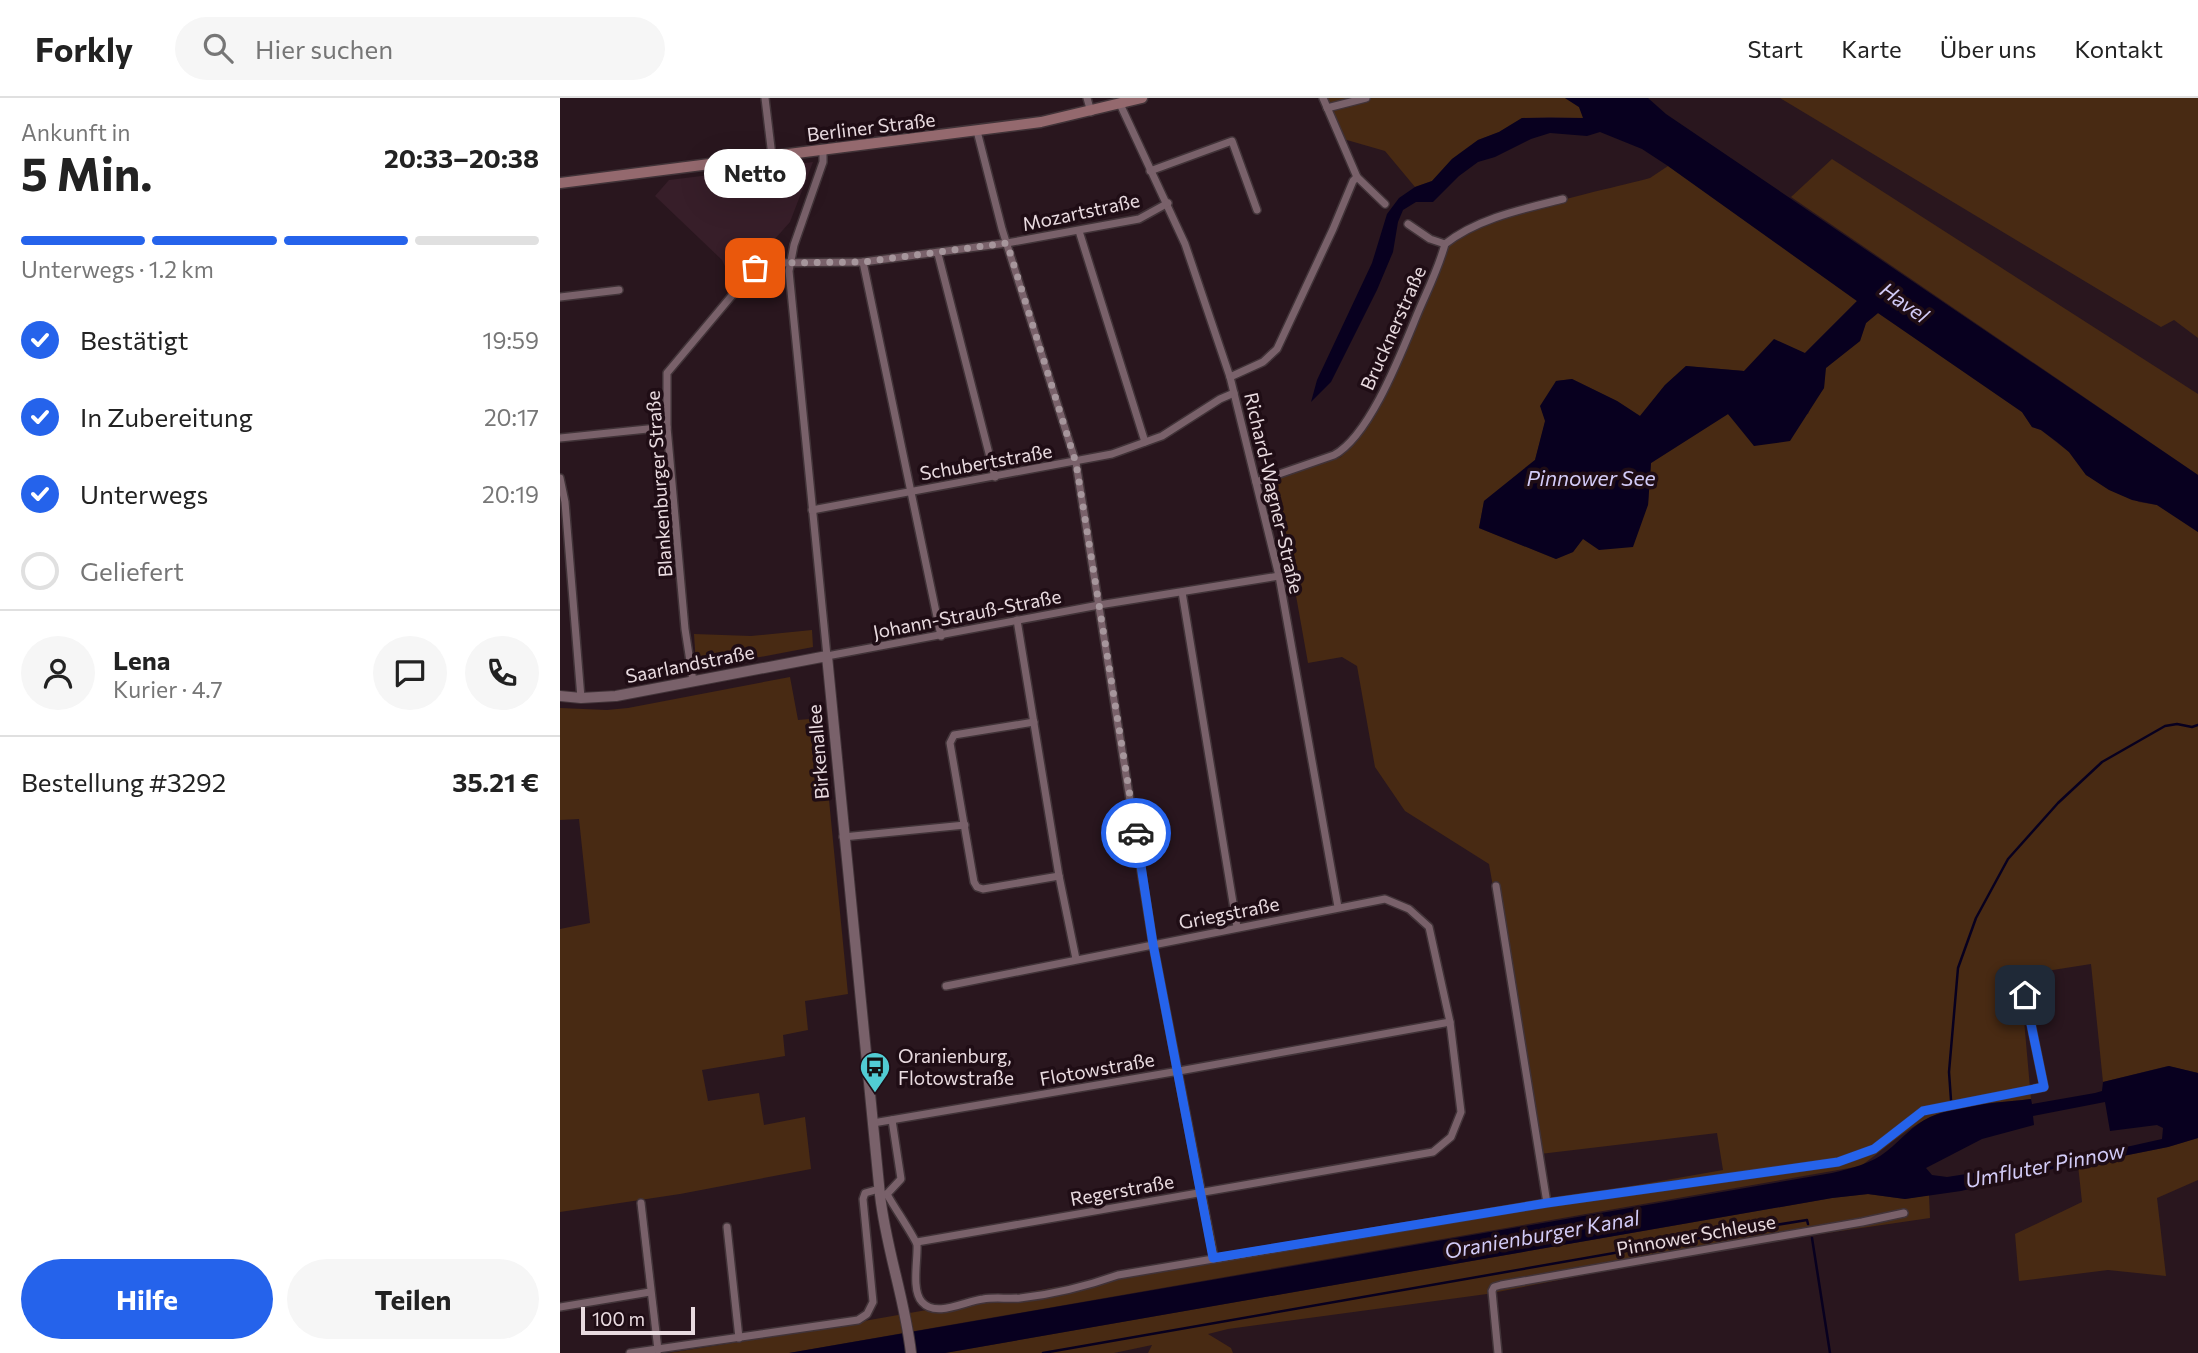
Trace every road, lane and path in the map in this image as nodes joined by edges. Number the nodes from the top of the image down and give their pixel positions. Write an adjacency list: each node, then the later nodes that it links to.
1 (765, 98): 11 (street)
2 (1087, 98): 8 (street)
3 (1142, 98): 6 (main road, Berliner Straße)
4 (1323, 98): 7 (street)
5 (1366, 98): 7 (street)
6 (1120, 104): 8 (main road, Berliner Straße); 12 (street, Richard-Wagner-Straße)
7 (1327, 108): 13 (street)
8 (1091, 112): 9 (main road, Berliner Straße)
9 (977, 131): 10 (main road, Berliner Straße); 21 (street)
10 (823, 150): 11 (main road, Berliner Straße); 25 (street, Birkenallee)
11 (772, 156): 14 (main road, Berliner Straße)
12 (1150, 171): 16 (street, Richard-Wagner-Straße); 18 (street)
13 (1357, 177): 17 (street); 28 (street)
14 (560, 183)
15 (1563, 199): 22 (street)
16 (1168, 203): 20 (street, Mozartstraße); 28 (street, Richard-Wagner-Straße)
17 (1385, 204)
18 (1257, 210)
19 (1409, 224): 22 (street)
20 (1079, 231): 21 (street, Mozartstraße); 32 (street)
21 (1007, 243): 23 (street, Mozartstraße); 33 (street)
22 (1445, 244): 36 (street, Brucknerstraße)
23 (938, 254): 24 (street, Mozartstraße); 34 (street)
24 (863, 262): 25 (street, Mozartstraße); 37 (street)
25 (790, 263): 30 (street, Blankenburger Straße); 39 (street, Birkenallee)
26 (619, 290): 27 (street)
27 (560, 297)
28 (1230, 377): 29 (street, Richard-Wagner-Straße)
29 (1234, 393): 32 (street, Schubertstraße); 36 (street, Richard-Wagner-Straße)
30 (667, 427): 31 (street); 46 (street, Blankenburger Straße)
31 (560, 438)
32 (1145, 442): 33 (street, Schubertstraße)
33 (1076, 463): 34 (street, Schubertstraße); 42 (street)
34 (995, 477): 37 (street, Schubertstraße)
35 (560, 478): 38 (street)
36 (1256, 482): 40 (street, Richard-Wagner-Straße)
37 (910, 491): 39 (street, Schubertstraße); 44 (street)
38 (563, 502): 48 (street)
39 (812, 510): 45 (street, Birkenallee)
40 (1279, 576): 41 (street, Johann-Strauß-Straße); 54 (street, Richard-Wagner-Straße)
41 (1182, 592): 42 (street, Johann-Strauß-Straße); 55 (street)
42 (1099, 605): 43 (street, Johann-Strauß-Straße); 56 (street)
43 (1017, 621): 44 (street, Johann-Strauß-Straße); 49 (street)
44 (941, 636): 45 (street, Johann-Strauß-Straße)
45 (827, 656): 46 (street, Saarlandstraße); 51 (street, Birkenallee)
46 (694, 681): 48 (street, Saarlandstraße)
47 (560, 696): 48 (street, Saarlandstraße)
48 (581, 698)
49 (1034, 722): 50 (street); 52 (street)
50 (965, 825): 51 (street); 52 (street)
51 (844, 837): 63 (street, Birkenallee)
52 (1059, 876): 57 (street)
53 (1496, 886): 67 (street)
54 (1338, 907): 55 (street, Griegstraße); 60 (street, Griegstraße)
55 (1237, 927): 56 (street, Griegstraße)
56 (1153, 944): 57 (street, Griegstraße); 61 (street)
57 (1076, 959): 59 (street, Griegstraße)
58 (2021, 975): 67 (street)
59 (946, 986)
60 (1450, 1022): 61 (street, Flotowstraße); 64 (street, Regerstraße)
61 (1179, 1071): 62 (street, Flotowstraße); 64 (street)
62 (892, 1120): 63 (street, Flotowstraße); 65 (street)
63 (873, 1123): 65 (street, Birkenallee)
64 (1200, 1192): 70 (street, Regerstraße); 71 (street)
65 (882, 1193): 70 (street); 74 (street); 77 (street, Birkenallee)
66 (641, 1203): 72 (street)
67 (1547, 1203): 71 (street)
68 (1904, 1213): 78 (street, Pinnower Schleuse)
69 (727, 1227): 74 (street)
70 (917, 1242): 71 (street)
71 (1213, 1258)
72 (650, 1292): 73 (street); 75 (street)
73 (560, 1307)
74 (739, 1338): 75 (street)
75 (658, 1350): 76 (street)
76 (630, 1353)
77 (911, 1353)
78 (1498, 1353)

